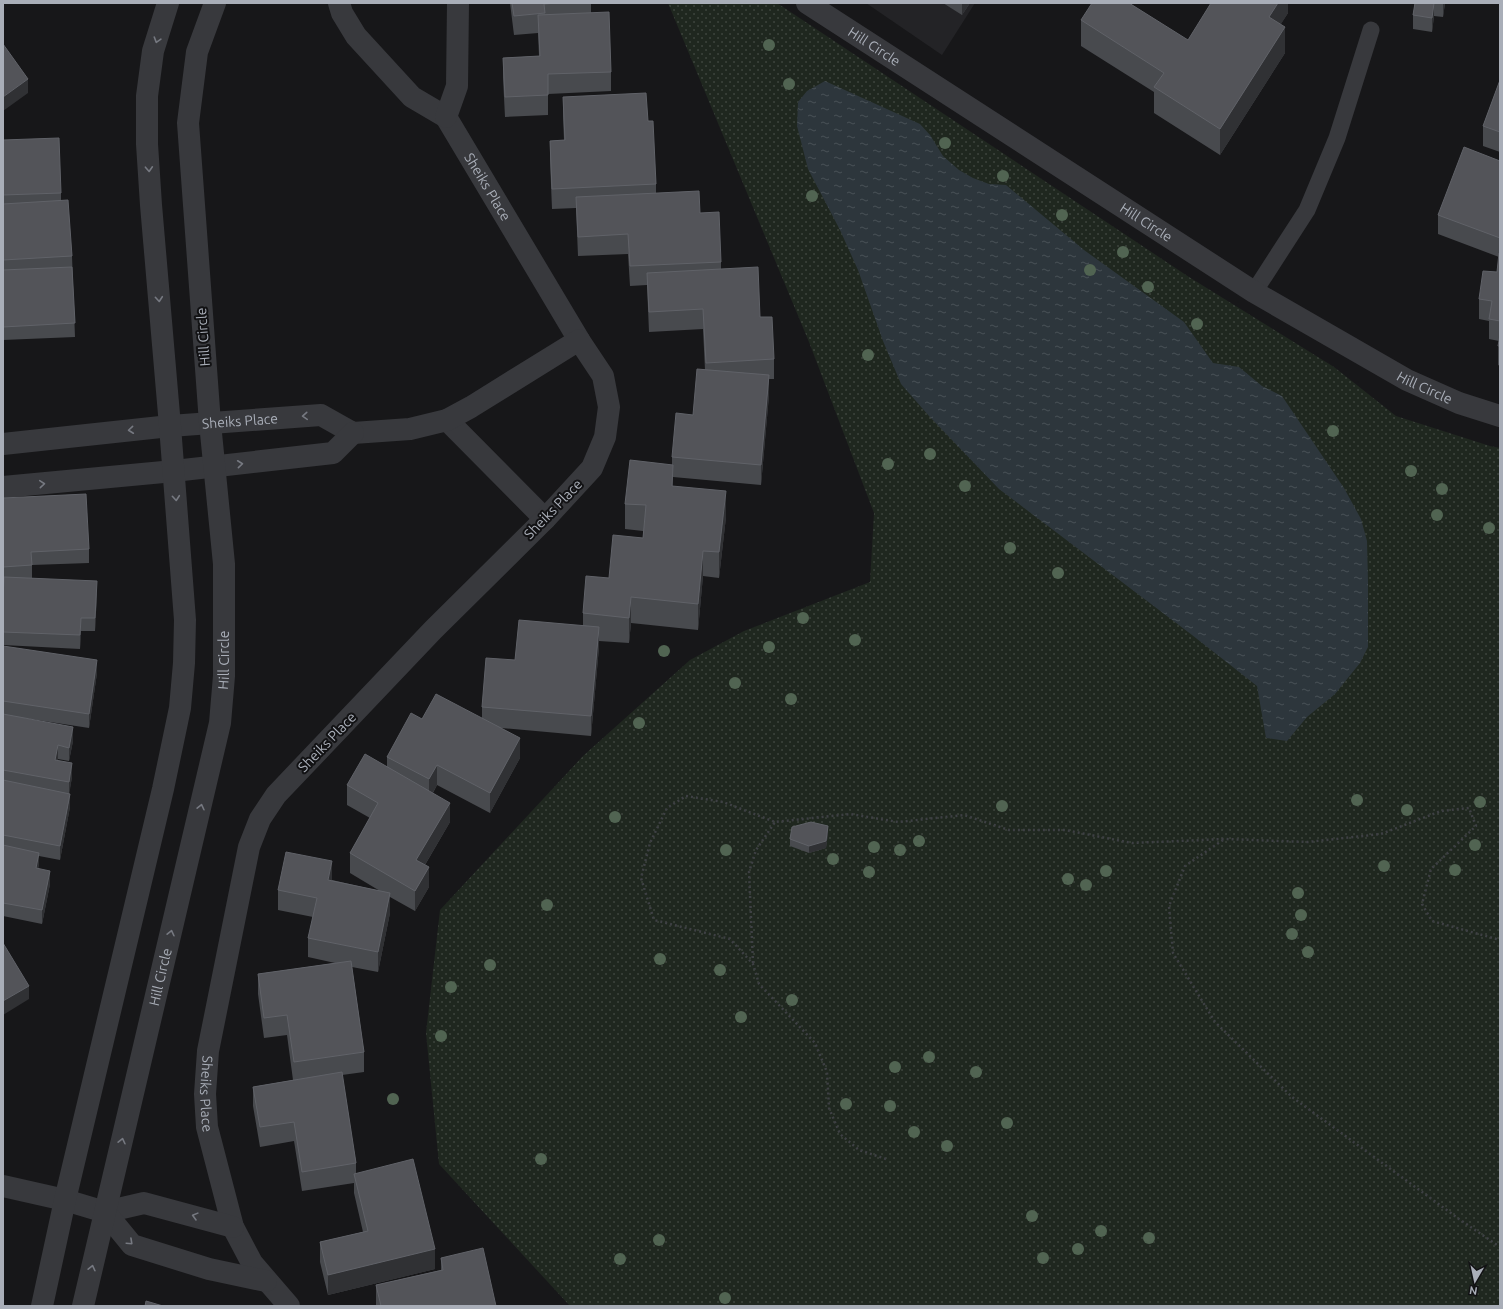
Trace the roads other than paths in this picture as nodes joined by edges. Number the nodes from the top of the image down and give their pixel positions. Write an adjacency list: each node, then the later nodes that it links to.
1 (168, 3): 13 (street, one-way to 13)
2 (215, 3): 12 (street, Hill Circle)
3 (339, 3): 7 (street, Sheiks Place)
4 (458, 3): 7 (street)
5 (807, 3): 8 (street, Hill Circle)
6 (1371, 30): 8 (lane)
7 (446, 117): 9 (street, Sheiks Place)
8 (1254, 292): 10 (street, Hill Circle)
9 (579, 340): 11 (street); 19 (street, Sheiks Place)
10 (1500, 416)
11 (447, 420): 14 (street); 19 (street)
12 (210, 423): 13 (street, Sheiks Place); 14 (street, Sheiks Place, one-way to 12); 16 (street, Hill Circle)
13 (170, 426): 15 (street, Sheiks Place, one-way to 15); 17 (street)
14 (353, 433): 16 (street, one-way to 14)
15 (3, 444)
16 (214, 467): 17 (street); 22 (street, Hill Circle, one-way to 16)
17 (174, 471): 18 (street, one-way to 17); 21 (street, one-way to 21)
18 (3, 487)
19 (545, 519): 23 (street, Sheiks Place)
20 (3, 1186): 21 (street)
21 (65, 1200): 22 (street); 25 (street)
22 (105, 1212): 23 (street, one-way to 22); 24 (street, one-way to 24); 26 (street, Hill Circle, one-way to 22)
23 (233, 1227): 24 (street, Sheiks Place)
24 (266, 1281): 27 (street, Sheiks Place)
25 (42, 1306)
26 (83, 1306)
27 (289, 1306)

